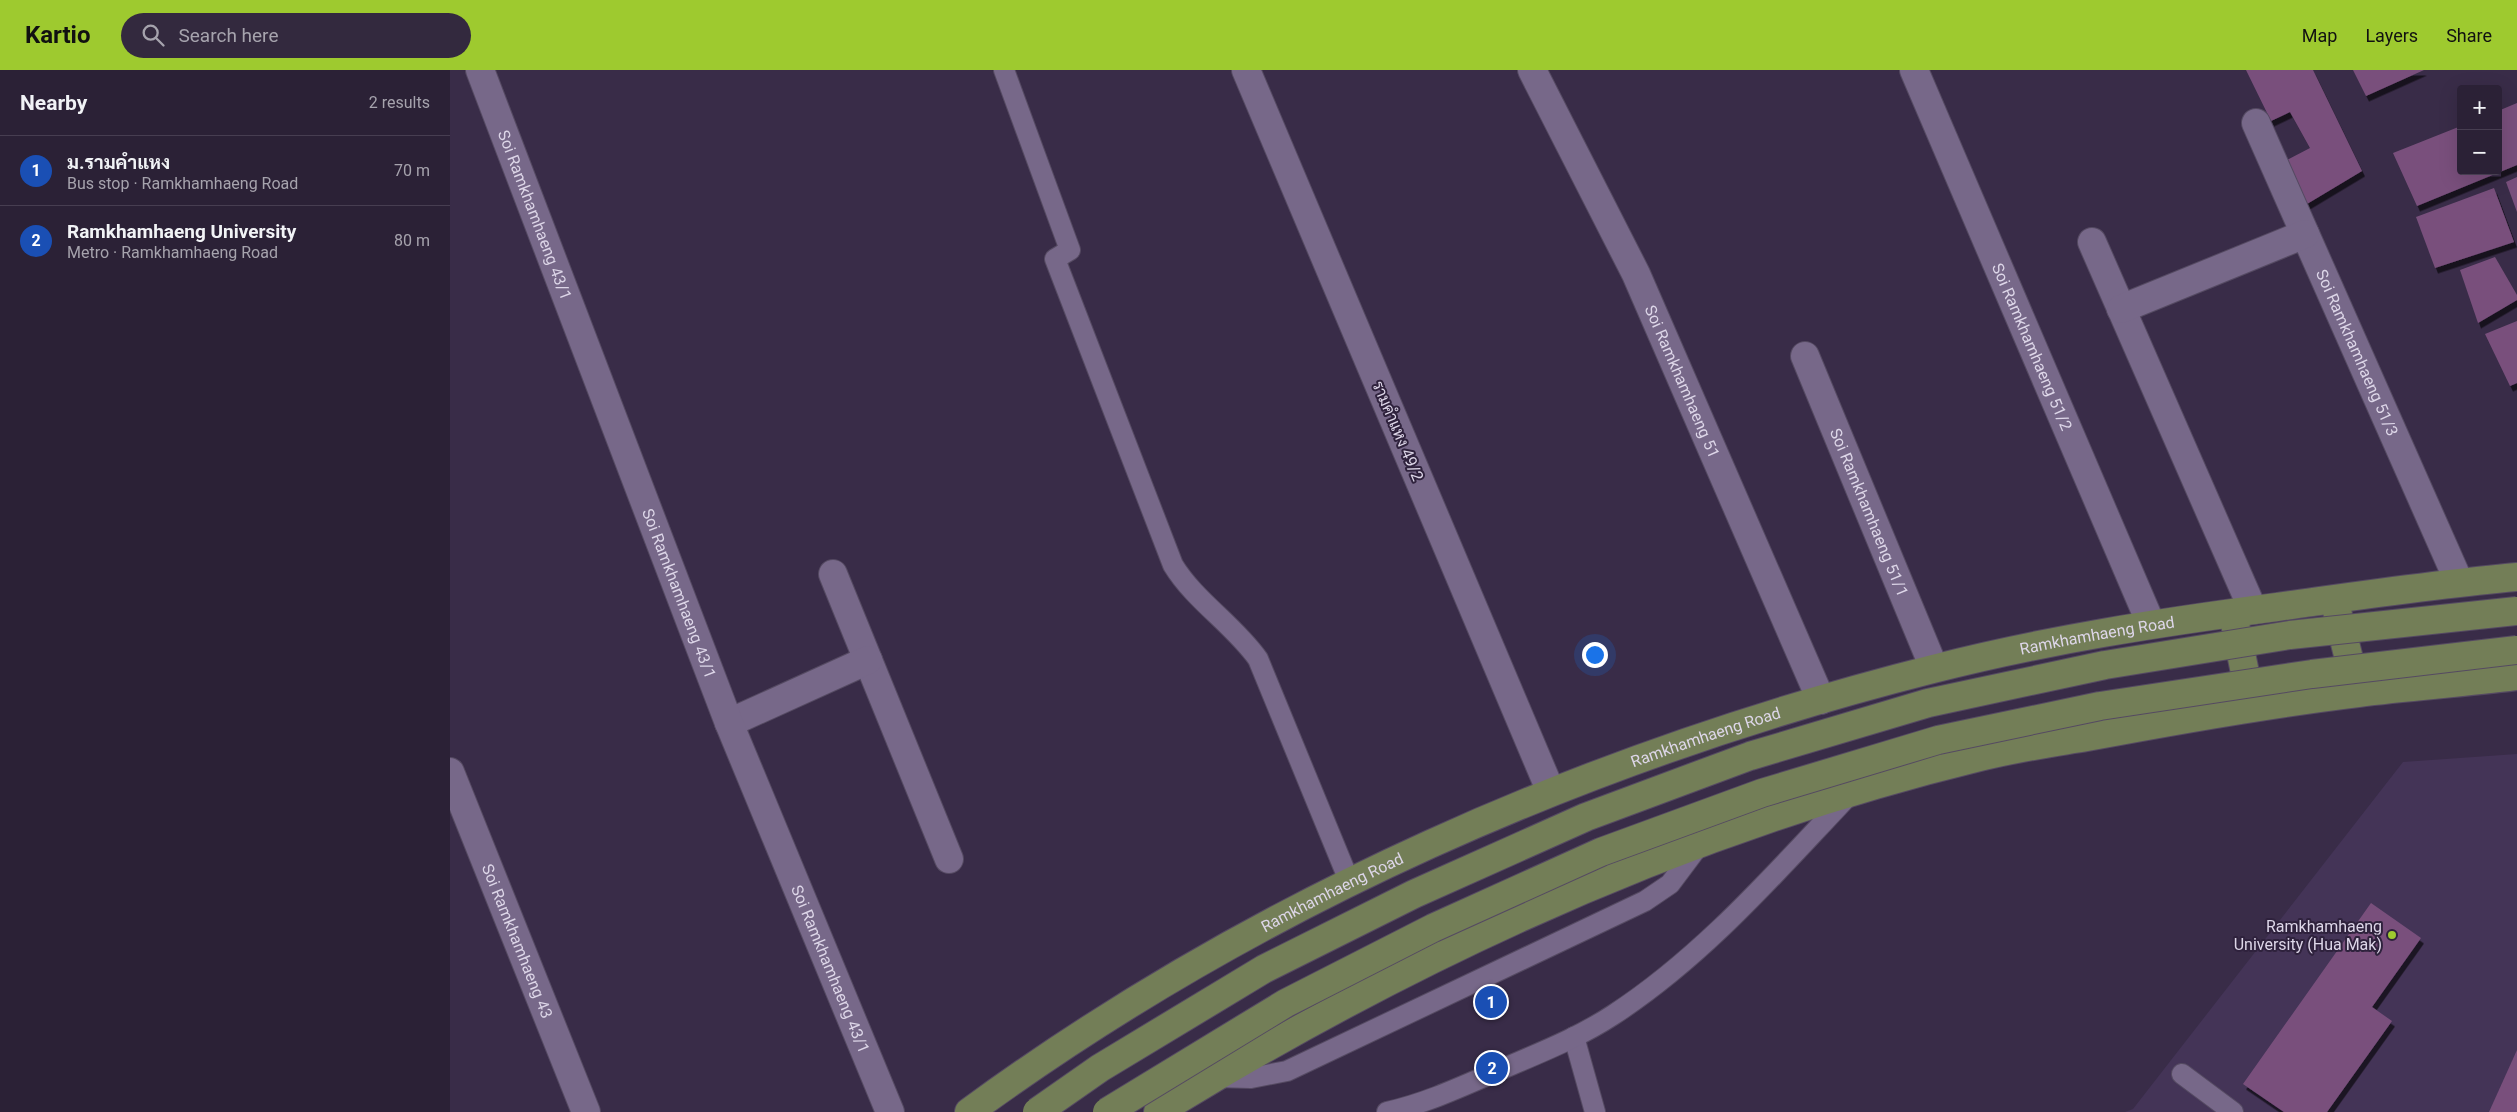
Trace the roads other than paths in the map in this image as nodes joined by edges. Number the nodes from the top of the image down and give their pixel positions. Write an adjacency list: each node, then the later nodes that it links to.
1 (480, 70): 25 (street, Soi Ramkhamhaeng 43/1)
2 (1004, 70): 31 (lane)
3 (1246, 70): 27 (street, รามคำแหง 49/2)
4 (1532, 70): 23 (street, Soi Ramkhamhaeng 51)
5 (1914, 70): 17 (street, Soi Ramkhamhaeng 51/2)
6 (2256, 122): 7 (street, Soi Ramkhamhaeng 51/3)
7 (2305, 234): 9 (street); 13 (street, Soi Ramkhamhaeng 51/3)
8 (2092, 242): 9 (street)
9 (2121, 309): 15 (street)
10 (1804, 356): 20 (street, Soi Ramkhamhaeng 51/1)
11 (834, 574): 19 (street)
12 (2517, 577): 13 (main road, Ramkhamhaeng Road)
13 (2459, 582): 14 (main road, Ramkhamhaeng Road)
14 (2334, 599): 15 (main road, Ramkhamhaeng Road); 22 (main road)
15 (2243, 611): 17 (main road, Ramkhamhaeng Road); 24 (main road)
16 (2517, 611): 39 (main road, Ramkhamhaeng Road, bridge)
17 (2151, 624): 20 (main road, Ramkhamhaeng Road)
18 (2517, 650): 40 (main road, bridge)
19 (868, 660): 25 (street); 30 (street)
20 (1934, 668): 23 (main road, Ramkhamhaeng Road)
21 (2517, 676): 22 (main road)
22 (2357, 693): 24 (main road)
23 (1821, 700): 27 (main road, Ramkhamhaeng Road)
24 (2253, 709): 28 (main road)
25 (729, 723): 37 (street, Soi Ramkhamhaeng 43/1)
26 (450, 772): 36 (street, Soi Ramkhamhaeng 43)
27 (1551, 792): 31 (main road, Ramkhamhaeng Road)
28 (1853, 792): 29 (main road); 32 (lane)
29 (1700, 844): 34 (main road); 34 (lane)
30 (949, 859)
31 (1350, 883): 38 (main road, Ramkhamhaeng Road)
32 (1574, 1037): 35 (lane); 43 (lane)
33 (2182, 1074): 44 (lane)
34 (1215, 1077): 41 (main road)
35 (1434, 1106): 42 (lane)
36 (586, 1112)
37 (890, 1112)
38 (969, 1112)
39 (1037, 1112)
40 (1107, 1112)
41 (1158, 1112)
42 (1387, 1112)
43 (1595, 1112)
44 (2233, 1112)

